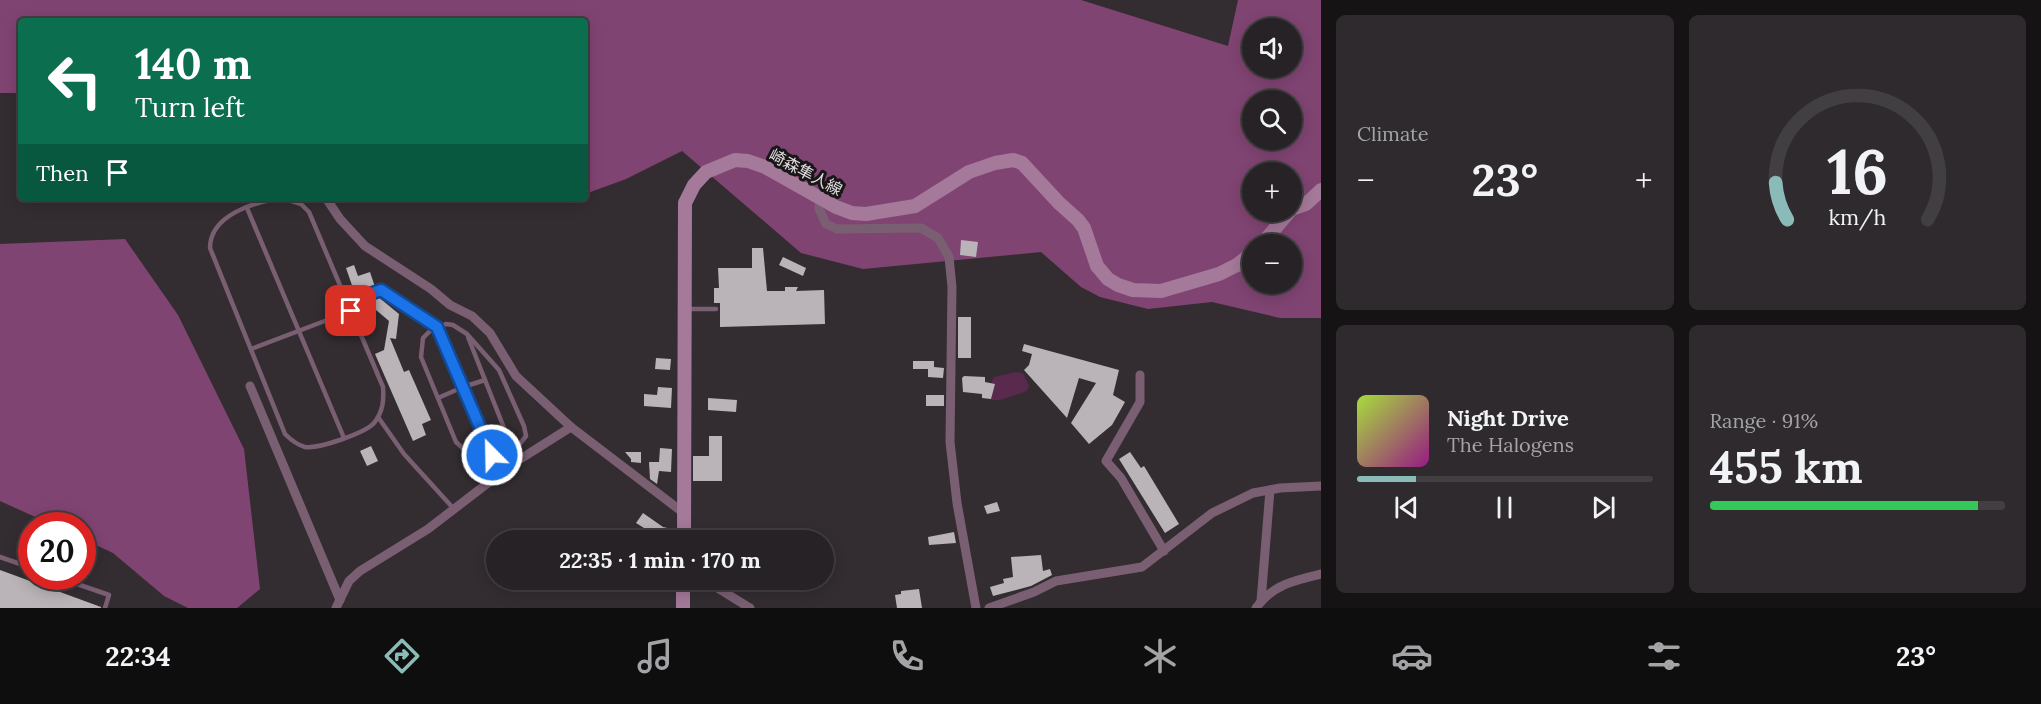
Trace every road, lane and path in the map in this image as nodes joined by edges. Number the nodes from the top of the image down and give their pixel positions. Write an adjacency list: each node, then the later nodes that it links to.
1 (1321, 190): 6 (main road)
2 (820, 197): 10 (main road, 崎森隼人線); 12 (main road, 崎森隼人線); 46 (street)
3 (265, 201): 7 (lane)
4 (292, 201): 11 (lane)
5 (328, 201): 25 (street)
6 (1302, 206)
7 (247, 208): 16 (lane); 18 (lane)
8 (1280, 222): 9 (main road)
9 (1270, 234)
10 (1242, 261)
11 (348, 302): 14 (lane); 15 (lane)
12 (686, 309): 13 (lane); 32 (main road, 崎森隼人線)
13 (716, 309)
14 (351, 311): 16 (lane); 24 (lane)
15 (437, 327): 17 (lane); 22 (lane); 23 (lane)
16 (299, 331): 18 (lane); 26 (lane)
17 (467, 334): 20 (lane); 27 (lane)
18 (251, 349): 26 (lane)
19 (1140, 375): 34 (street)
20 (485, 380): 22 (lane); 27 (lane)
21 (250, 386): 41 (street)
22 (463, 387): 23 (lane); 28 (lane)
23 (438, 399): 28 (lane)
24 (378, 417): 26 (lane); 31 (lane)
25 (571, 427): 31 (street); 32 (street)
26 (344, 438)
27 (502, 452): 28 (lane)
28 (492, 455)
29 (1321, 486): 30 (street)
30 (1270, 490): 34 (street); 42 (street)
31 (454, 509): 41 (street)
32 (685, 514): 33 (main road, 崎森隼人線)
33 (684, 530)
34 (1164, 551): 47 (street)
35 (0, 557): 36 (lane)
36 (18, 563)
37 (1321, 574): 42 (street)
38 (95, 590): 43 (lane)
39 (683, 590): 44 (main road)
40 (721, 590): 45 (street)
41 (338, 604)
42 (1259, 604)
43 (105, 608)
44 (683, 608)
45 (750, 608)
46 (976, 608)
47 (989, 608)

